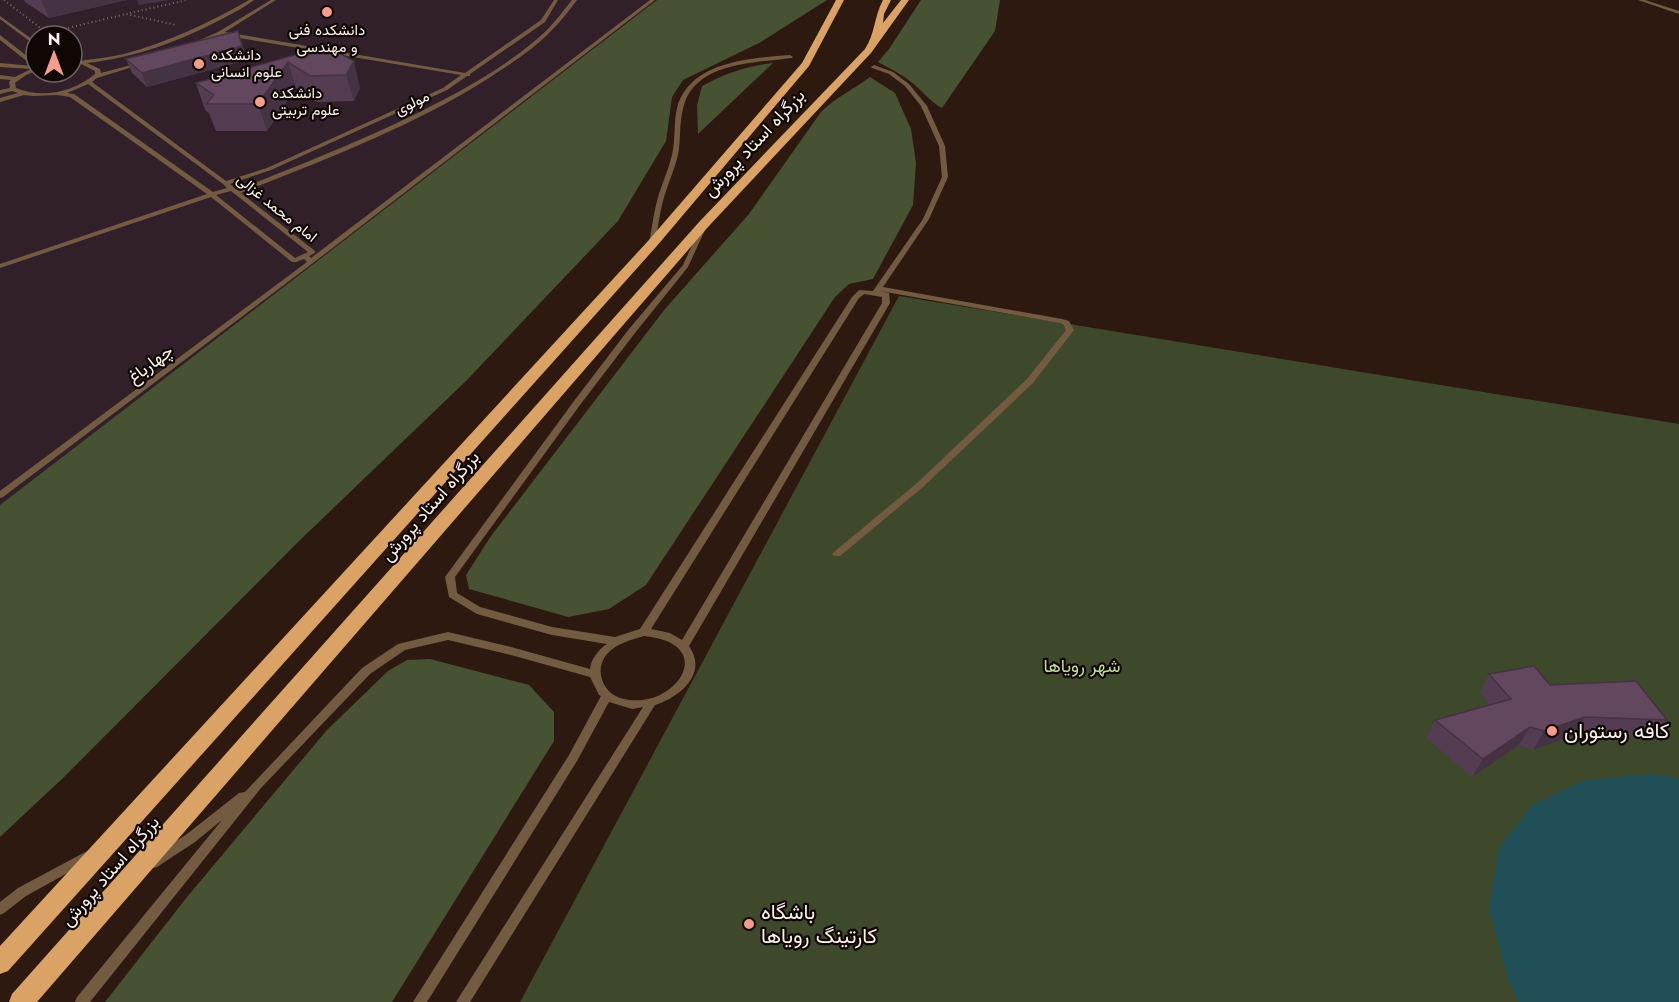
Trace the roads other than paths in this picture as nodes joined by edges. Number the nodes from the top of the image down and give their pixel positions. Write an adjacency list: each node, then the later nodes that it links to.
1 (252, 0): 22 (lane)
2 (274, 0): 14 (lane)
3 (556, 0): 12 (lane, مولوی)
4 (575, 0): 13 (lane, مولوی)
5 (653, 0): 43 (lane, چهارباغ)
6 (840, 0): 42 (highway, بزرگراه استاد پرورش)
7 (887, 0): 17 (highway)
8 (905, 0): 17 (highway, بزرگراه استاد پرورش)
9 (1640, 0): 10 (lane)
10 (1679, 13)
11 (0, 17): 15 (lane)
12 (536, 26): 13 (lane); 28 (lane, مولوی)
13 (553, 28): 39 (lane, مولوی)
14 (220, 33): 18 (lane); 28 (lane)
15 (24, 35)
16 (0, 37): 20 (lane)
17 (876, 42): 41 (highway, بزرگراه استاد پرورش)
18 (186, 46)
19 (790, 57): 42 (lane)
20 (24, 58)
21 (149, 60): 29 (lane)
22 (84, 62)
23 (0, 65): 25 (lane)
24 (84, 65): 29 (lane)
25 (24, 67)
26 (874, 67): 45 (lane)
27 (24, 75): 31 (lane)
28 (468, 75): 38 (lane, مولوی)
29 (97, 76): 32 (lane)
30 (0, 77): 31 (lane)
31 (16, 79): 33 (lane)
32 (88, 82): 36 (lane); 38 (lane, امام محمد غزالی)
33 (13, 88): 34 (lane); 35 (lane)
34 (0, 92)
35 (24, 93): 36 (lane); 37 (lane)
36 (53, 93): 40 (lane, امام محمد غزالی)
37 (0, 100)
38 (225, 183): 39 (lane, امام محمد غزالی)
39 (234, 190): 40 (lane, مولوی); 43 (lane, امام محمد غزالی)
40 (212, 195): 43 (lane, امام محمد غزالی); 44 (lane, مولوی)
41 (704, 224): 49 (lane); 56 (highway, بزرگراه استاد پرورش)
42 (652, 244): 55 (highway, بزرگراه استاد پرورش)
43 (308, 259): 46 (lane, چهارباغ)
44 (0, 266)
45 (878, 291): 47 (lane); 48 (lane); 50 (lane)
46 (0, 495)
47 (837, 554)
48 (644, 632): 49 (lane); 50 (lane)
49 (614, 641): 51 (lane)
50 (684, 645): 53 (lane)
51 (594, 674): 52 (lane); 54 (lane)
52 (607, 696): 53 (lane); 61 (lane)
53 (651, 702): 62 (lane)
54 (257, 785): 56 (lane); 60 (lane)
55 (109, 844): 57 (lane); 58 (highway, بزرگراه استاد پرورش)
56 (127, 882): 59 (highway, بزرگراه استاد پرورش)
57 (0, 909)
58 (0, 963)
59 (21, 1002)
60 (82, 1002)
61 (420, 1002)
62 (463, 1002)

